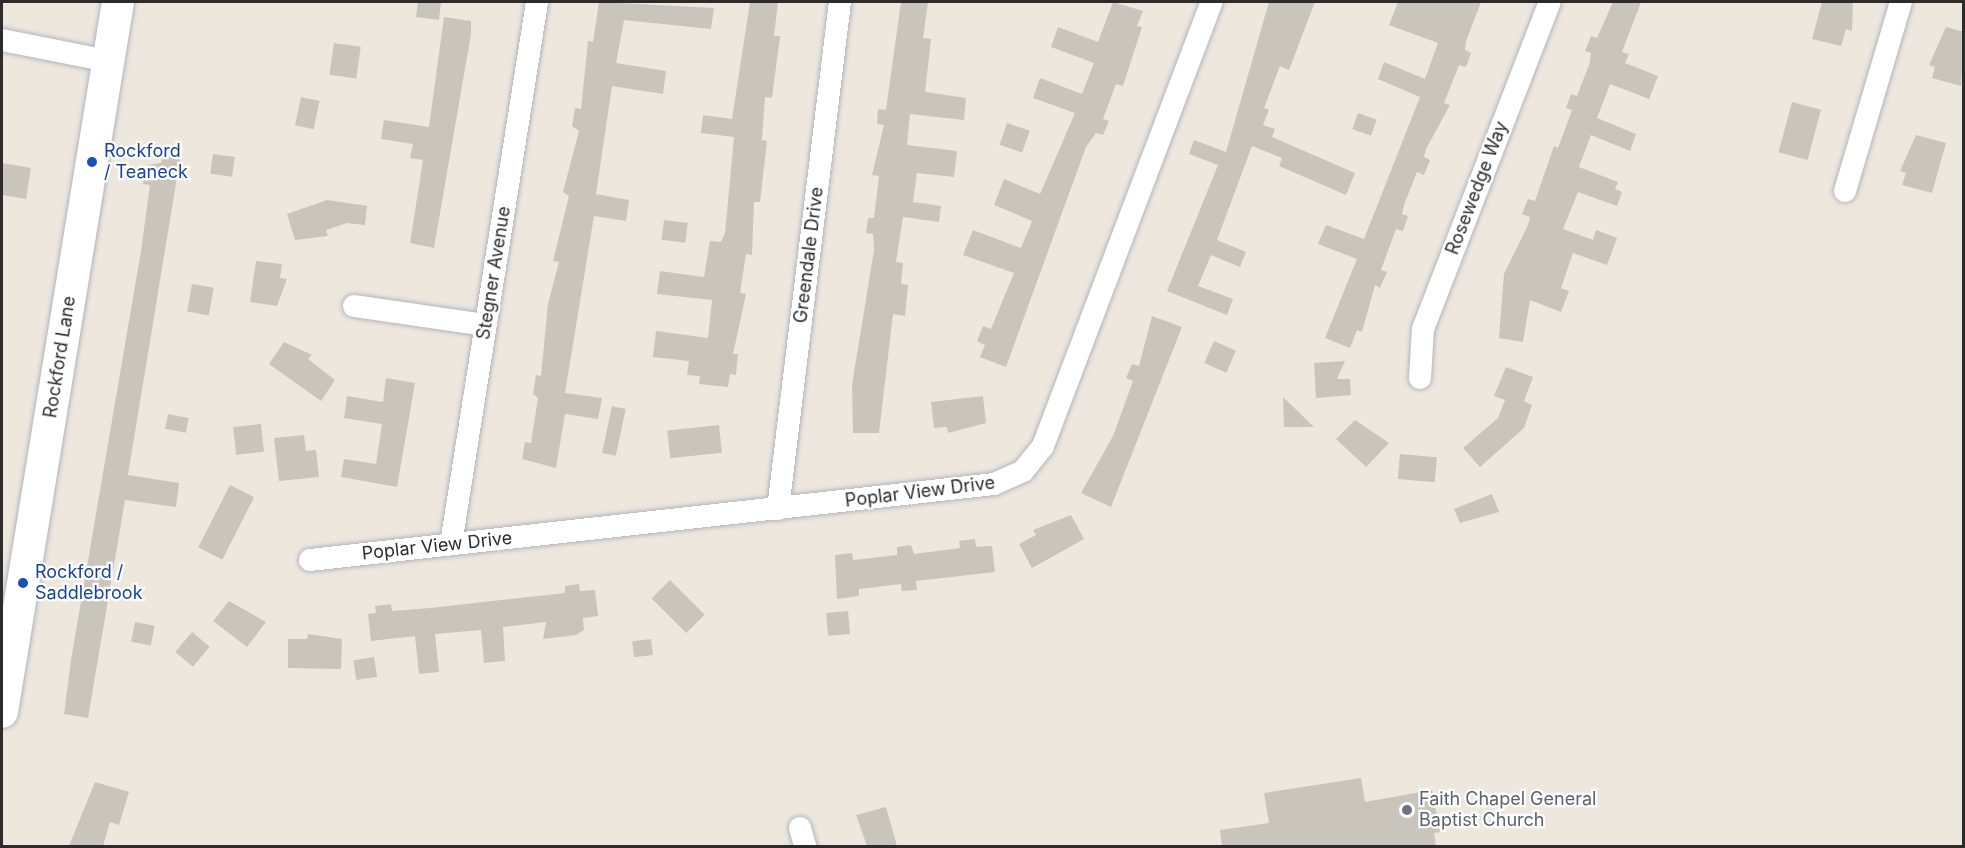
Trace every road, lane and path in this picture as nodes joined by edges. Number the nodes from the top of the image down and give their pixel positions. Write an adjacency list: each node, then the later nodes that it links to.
1 (118, 2): 8 (main road, Rockford Lane)
2 (537, 2): 11 (street, Stegner Avenue)
3 (840, 2): 13 (street, Greendale Drive)
4 (1212, 2): 13 (street, Poplar View Drive)
5 (1550, 2): 12 (street, Rosewedge Way)
6 (1901, 2): 9 (street)
7 (2, 40): 8 (street)
8 (108, 61): 16 (main road, Rockford Lane)
9 (1845, 191)
10 (354, 306): 11 (street)
11 (486, 325): 14 (street, Stegner Avenue)
12 (1420, 378)
13 (778, 509): 14 (street, Poplar View Drive)
14 (451, 544): 15 (street, Poplar View Drive)
15 (310, 560)
16 (9, 617): 17 (main road, Rockford Lane)
17 (2, 712)

